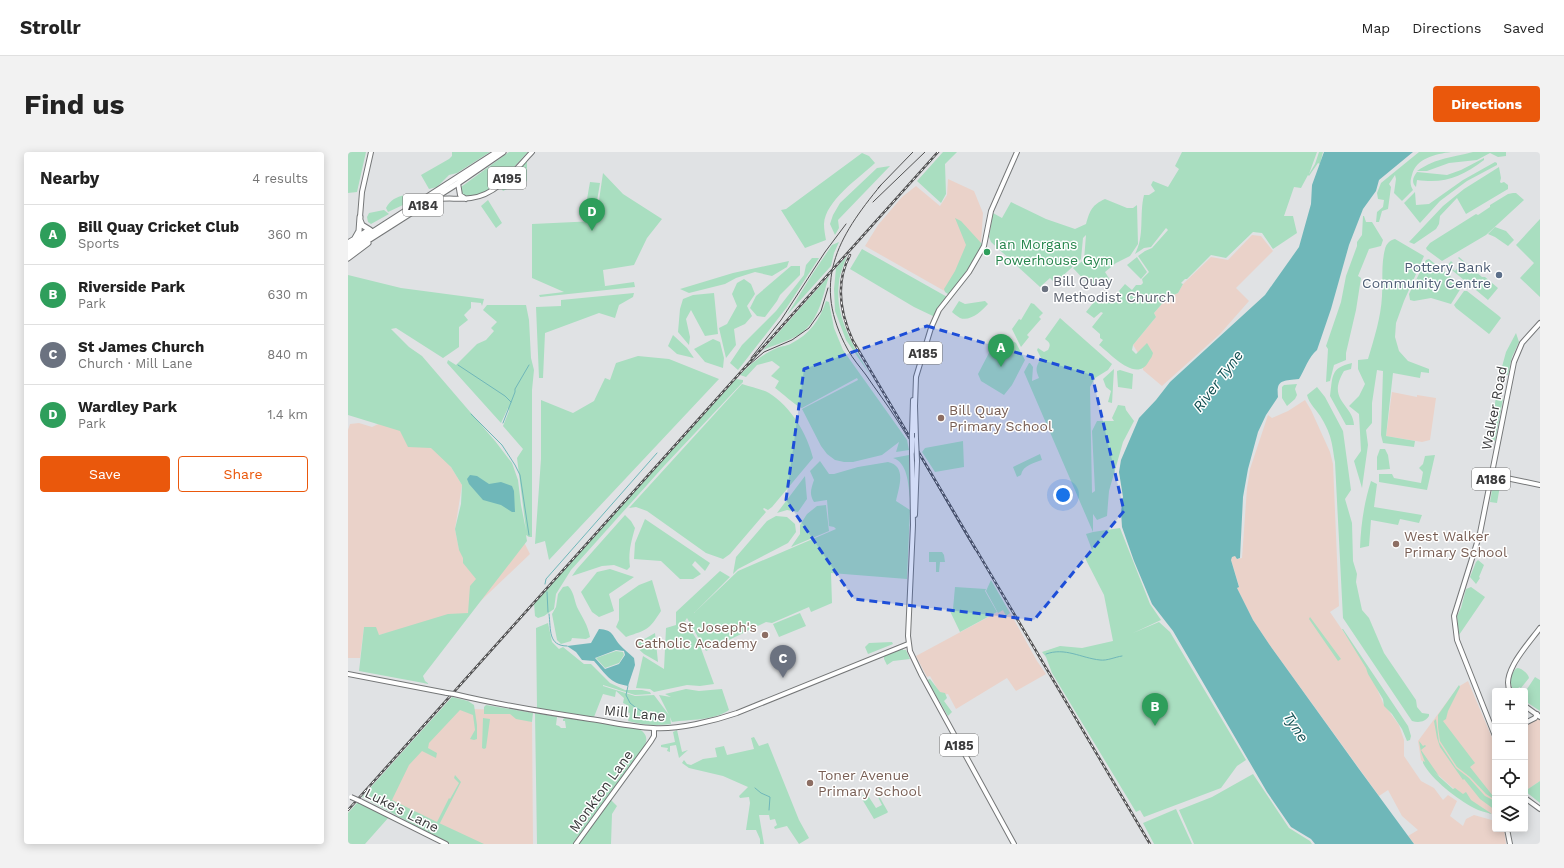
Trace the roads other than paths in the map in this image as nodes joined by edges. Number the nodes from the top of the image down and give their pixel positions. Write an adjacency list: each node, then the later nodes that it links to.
1 (371, 152): 10 (main road)
2 (497, 152): 9 (highway, A184)
3 (503, 152): 6 (highway, A184)
4 (532, 152): 7 (main road, A195)
5 (1017, 152): 19 (main road, A185)
6 (458, 183): 7 (main road); 8 (highway, A184)
7 (467, 199): 8 (main road, A195)
8 (429, 201): 11 (highway, A184)
9 (399, 215): 12 (highway, A184); 15 (highway, A184)
10 (360, 217): 12 (highway); 13 (highway)
11 (388, 227): 16 (highway, A184); 17 (highway, A184)
12 (370, 230): 13 (highway, A184)
13 (355, 239): 14 (highway, A184)
14 (348, 243)
15 (348, 248)
16 (348, 252)
17 (348, 258)
18 (1540, 323): 21 (main road, Walker Road / A186)
19 (913, 406): 20 (main road, A185, bridge); 20 (main road, A185, bridge)
20 (914, 461): 24 (main road, A185)
21 (1492, 475): 22 (main road); 30 (main road, Walker Road / A186)
22 (1540, 485)
23 (1540, 628): 26 (main road)
24 (908, 644): 31 (main road, Mill Lane); 38 (main road, A185)
25 (348, 674): 31 (main road, Mill Lane, bridge)
26 (1509, 688)
27 (1528, 708): 28 (main road)
28 (1538, 716): 29 (main road)
29 (1528, 722)
30 (1492, 728)
31 (654, 729): 37 (main road, Monkton Lane)
32 (350, 796): 36 (main road, Luke's Lane, bridge)
33 (1528, 801): 34 (main road)
34 (1540, 809)
35 (1508, 832): 39 (main road)
36 (446, 844)
37 (576, 844)
38 (1014, 844)
39 (1510, 844)

